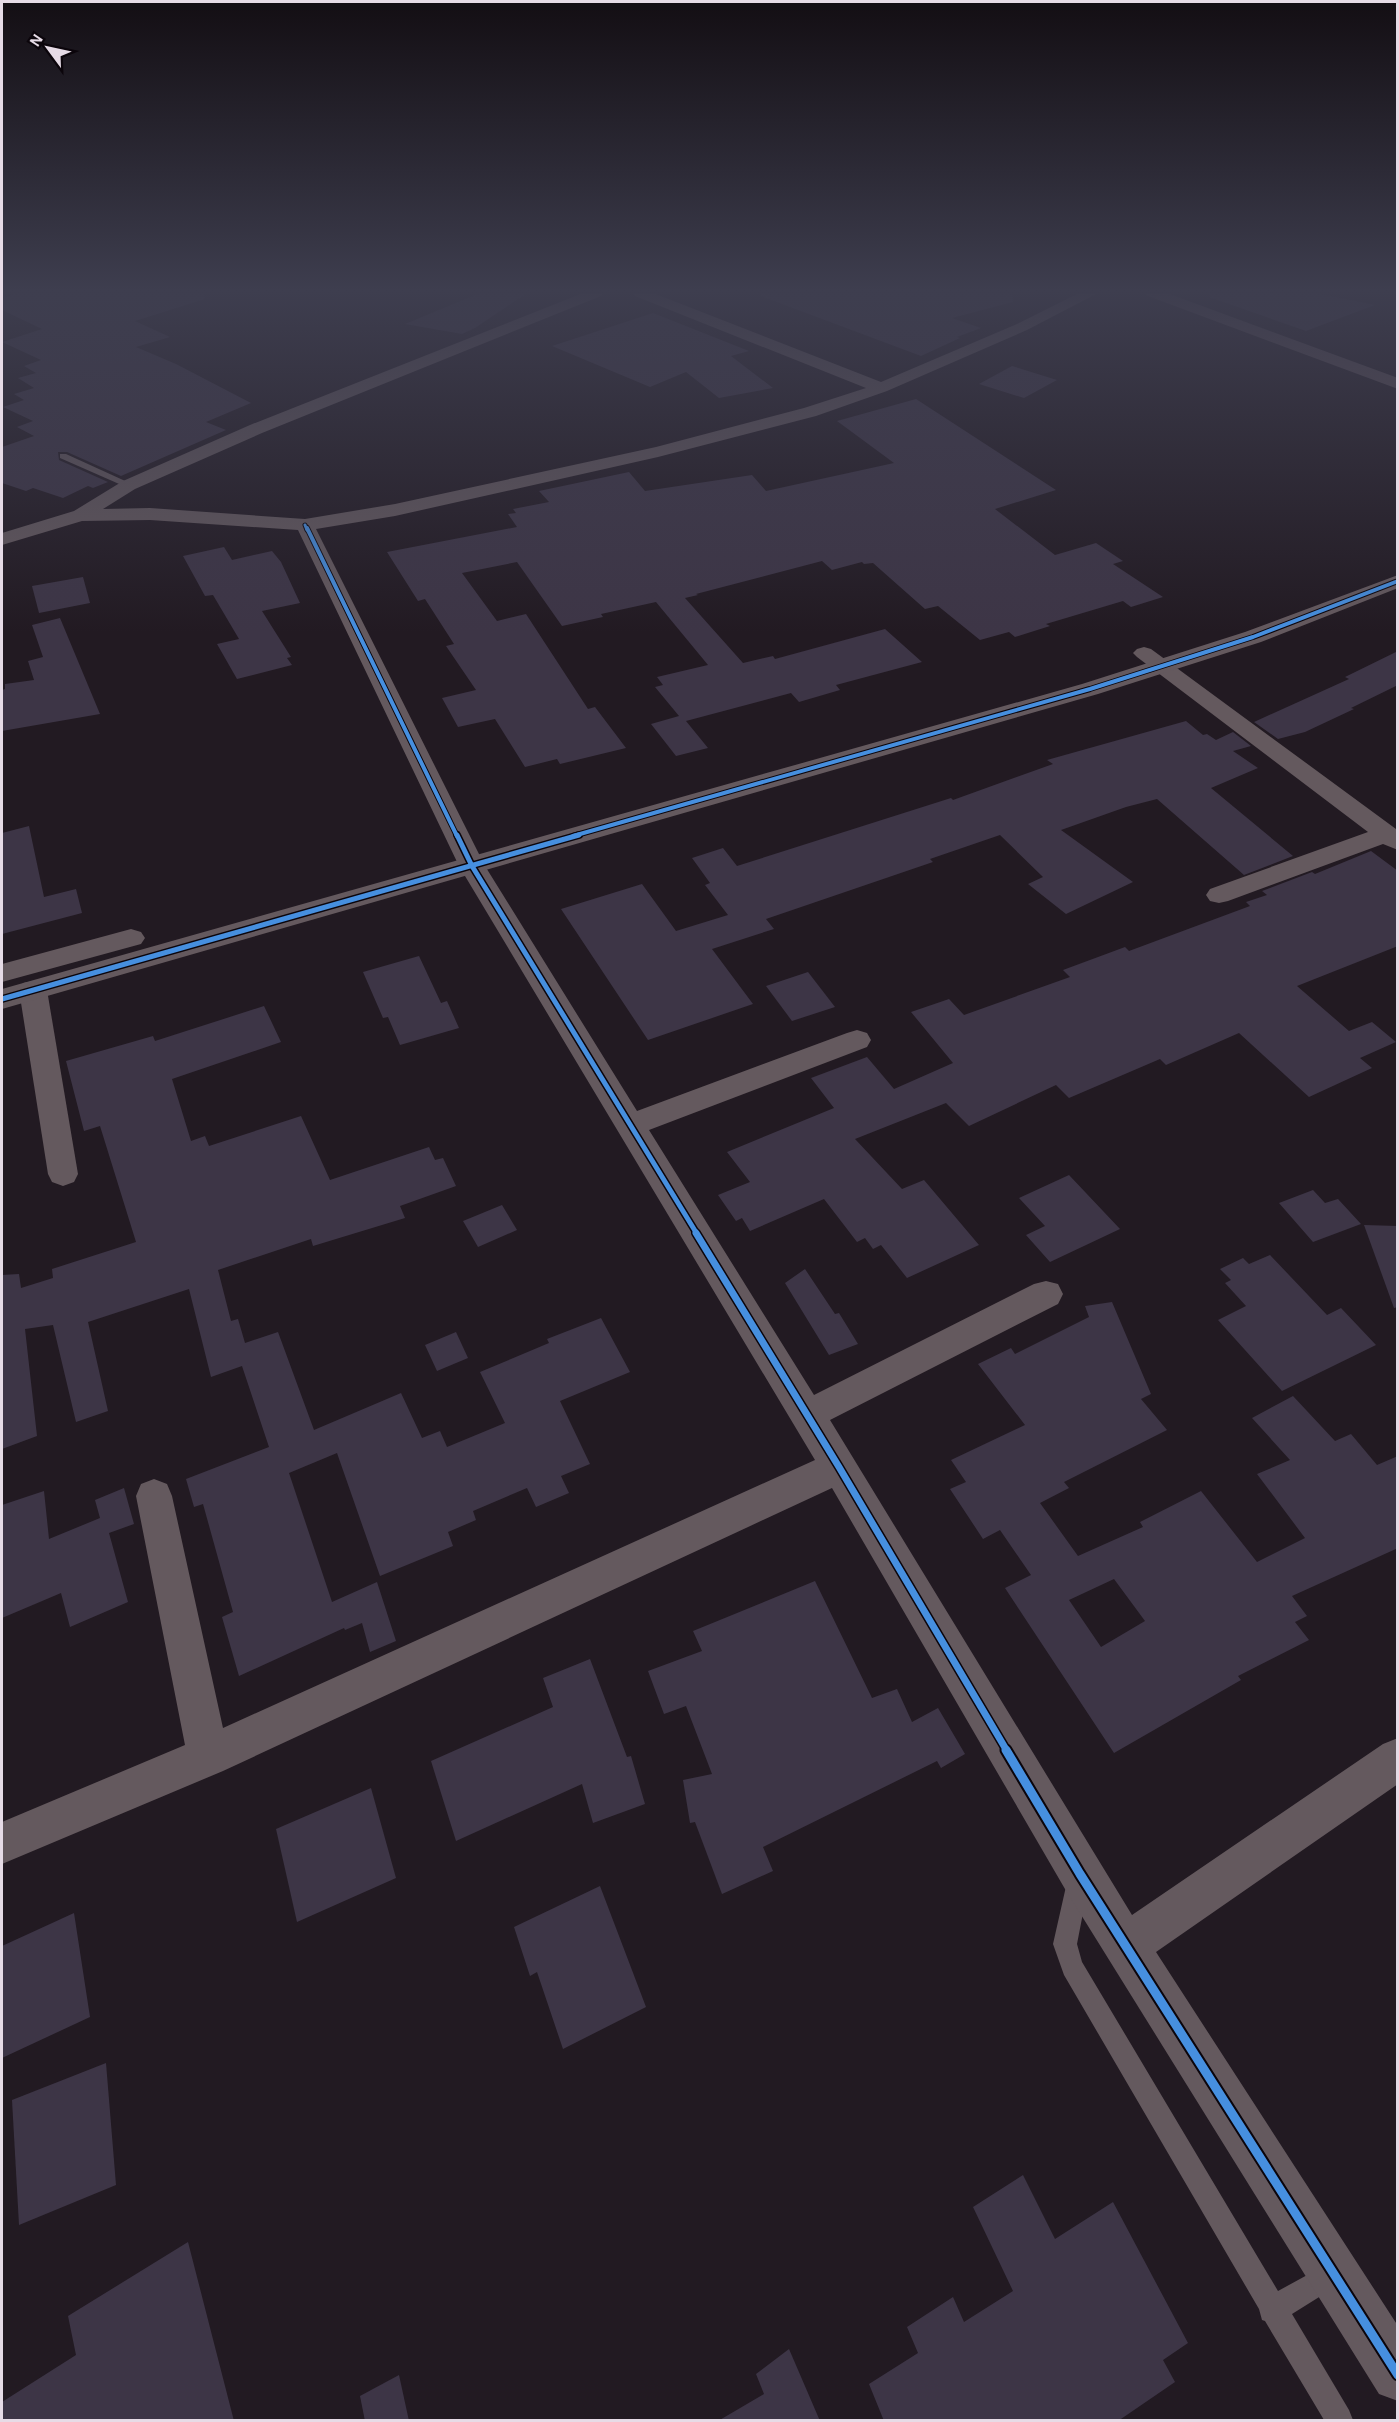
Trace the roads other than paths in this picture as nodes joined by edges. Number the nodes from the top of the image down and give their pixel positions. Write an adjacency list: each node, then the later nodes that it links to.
1 (311, 406): 4 (street)
2 (828, 406): 6 (street)
3 (63, 456): 4 (lane)
4 (129, 484): 5 (street)
5 (81, 515): 6 (street); 7 (street)
6 (305, 525): 12 (street)
7 (2, 539)
8 (1398, 562): 10 (street)
9 (1398, 581): 10 (street)
10 (1154, 659): 11 (street); 12 (street)
11 (1392, 838): 13 (street)
12 (466, 857): 14 (street); 15 (street); 18 (street)
13 (1219, 895)
14 (2, 973)
15 (33, 990): 16 (street); 19 (street)
16 (2, 999)
17 (857, 1040): 18 (street)
18 (632, 1125): 21 (street)
19 (63, 1174)
20 (1046, 1293): 21 (street)
21 (807, 1415): 22 (street)
22 (839, 1467): 24 (street); 27 (street)
23 (154, 1496): 24 (street)
24 (208, 1755): 26 (street)
25 (1398, 1759): 28 (street)
26 (2, 1843)
27 (1080, 1874): 28 (street); 30 (lane)
28 (1127, 1945): 29 (street)
29 (1334, 2273): 30 (lane); 31 (street)
30 (1272, 2310): 32 (lane)
31 (1398, 2375)
32 (1339, 2421)

